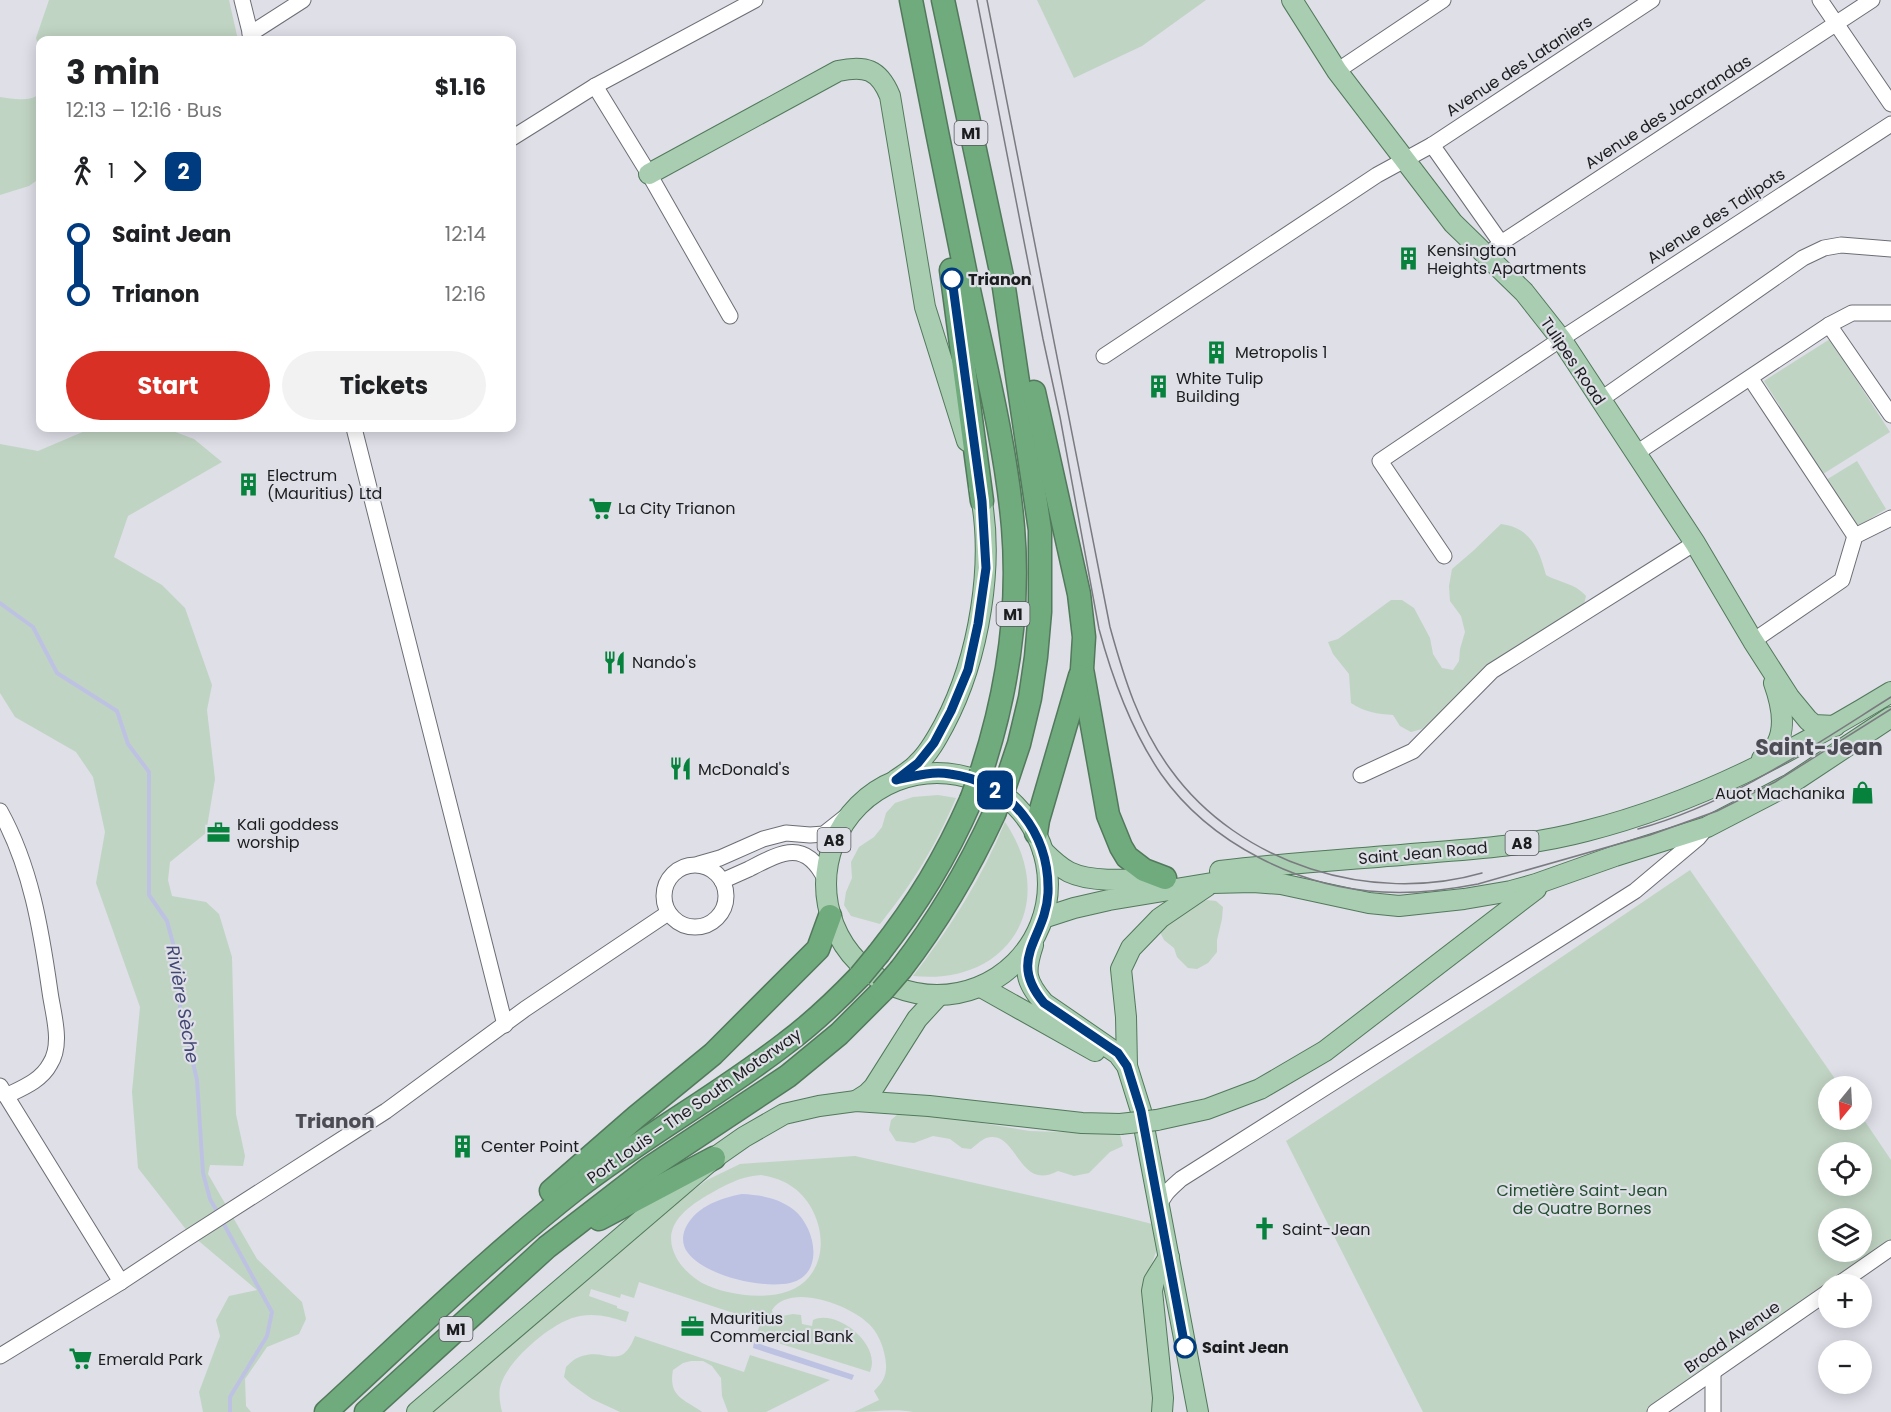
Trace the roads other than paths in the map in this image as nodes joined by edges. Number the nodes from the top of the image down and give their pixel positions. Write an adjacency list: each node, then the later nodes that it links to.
1 (242, 0): 12 (street)
2 (303, 0): 13 (street)
3 (755, 0): 15 (street)
4 (911, 0): 18 (highway, Port Louis – The South Motorway / M1)
5 (943, 0): 25 (highway, Port Louis – The South Motorway / M1)
6 (1292, 0): 14 (main road, Tulipes Road)
7 (1443, 0): 14 (street)
8 (1652, 0): 20 (street, Avenue des Lataniers)
9 (1820, 0): 11 (street)
10 (1872, 0): 11 (street, Avenue des Jacarandas)
11 (1836, 24): 16 (street); 24 (street, Avenue des Jacarandas)
12 (251, 36)
13 (252, 36)
14 (1337, 71): 21 (main road, Tulipes Road)
15 (595, 86): 19 (street); 22 (street)
16 (1891, 104)
17 (1891, 124): 29 (street, Avenue des Talipots)
18 (935, 127): 36 (highway); 77 (highway, Port Louis – The South Motorway / M1, bridge)
19 (516, 135)
20 (1432, 145): 21 (street, Avenue des Lataniers); 24 (street)
21 (1405, 160): 24 (main road, Tulipes Road); 30 (street, Avenue des Lataniers)
22 (650, 174): 27 (street); 36 (main road)
23 (1891, 249): 32 (street)
24 (1494, 250): 29 (main road, Tulipes Road)
25 (1003, 281): 42 (highway); 71 (highway, Port Louis – The South Motorway / M1, bridge)
26 (1891, 313): 28 (street)
27 (730, 316)
28 (1829, 325): 31 (street); 33 (street)
29 (1561, 339): 32 (main road, Tulipes Road); 40 (street, Avenue des Talipots)
30 (1104, 356)
31 (1751, 379): 35 (street); 38 (street)
32 (1600, 400): 35 (main road, Tulipes Road)
33 (1891, 415)
34 (355, 432): 65 (street)
35 (1635, 454): 39 (main road, Tulipes Road)
36 (982, 501): 47 (main road)
37 (1891, 518): 38 (street)
38 (1855, 536): 41 (street)
39 (1695, 543): 41 (main road, Tulipes Road); 46 (street)
40 (1444, 556)
41 (1757, 647): 45 (main road, Tulipes Road); 48 (main road)
42 (1082, 669): 52 (highway); 54 (highway)
43 (1891, 692): 45 (main road, Saint Jean Road / A8)
44 (1891, 717): 51 (main road)
45 (1836, 726): 48 (main road, Saint Jean Road / A8)
46 (1361, 775)
47 (896, 780): 50 (main road, A8); 52 (main road, A8)
48 (1730, 780): 55 (main road, Saint Jean Road / A8)
49 (0, 811): 67 (street)
50 (848, 815): 53 (street); 56 (main road, A8)
51 (1707, 827): 57 (main road); 70 (street)
52 (1040, 842): 54 (main road, A8); 61 (main road, A8)
53 (699, 864): 58 (street); 59 (street)
54 (1165, 878): 55 (main road, A8)
55 (1211, 878): 57 (main road, A8); 61 (main road, A8); 66 (main road)
56 (825, 879): 58 (street); 60 (main road, A8)
57 (1551, 879): 68 (main road, bridge)
58 (722, 881): 59 (street)
59 (668, 913): 65 (street)
60 (830, 916): 64 (main road, A8); 77 (highway)
61 (1043, 918): 62 (main road, A8)
62 (1035, 938): 63 (main road, A8); 66 (main road)
63 (981, 987): 64 (main road, A8); 66 (main road)
64 (939, 995): 68 (main road)
65 (505, 1025): 75 (street)
66 (1128, 1071): 70 (main road)
67 (3, 1091): 75 (street)
68 (856, 1101): 69 (main road)
69 (714, 1158): 71 (highway); 82 (main road)
70 (1159, 1208): 73 (main road)
71 (547, 1247): 81 (highway, Port Louis – The South Motorway / M1)
72 (1891, 1248): 74 (street)
73 (1169, 1257): 83 (main road); 84 (main road)
74 (1853, 1274)
75 (121, 1282): 78 (street)
76 (1818, 1299): 79 (street, Broad Avenue)
77 (447, 1300): 80 (highway, Port Louis – The South Motorway / M1)
78 (0, 1356)
79 (1713, 1373): 85 (street, Broad Avenue); 86 (street)
80 (326, 1412)
81 (366, 1412)
82 (417, 1412)
83 (1162, 1412)
84 (1198, 1412)
85 (1655, 1412)
86 (1713, 1412)

